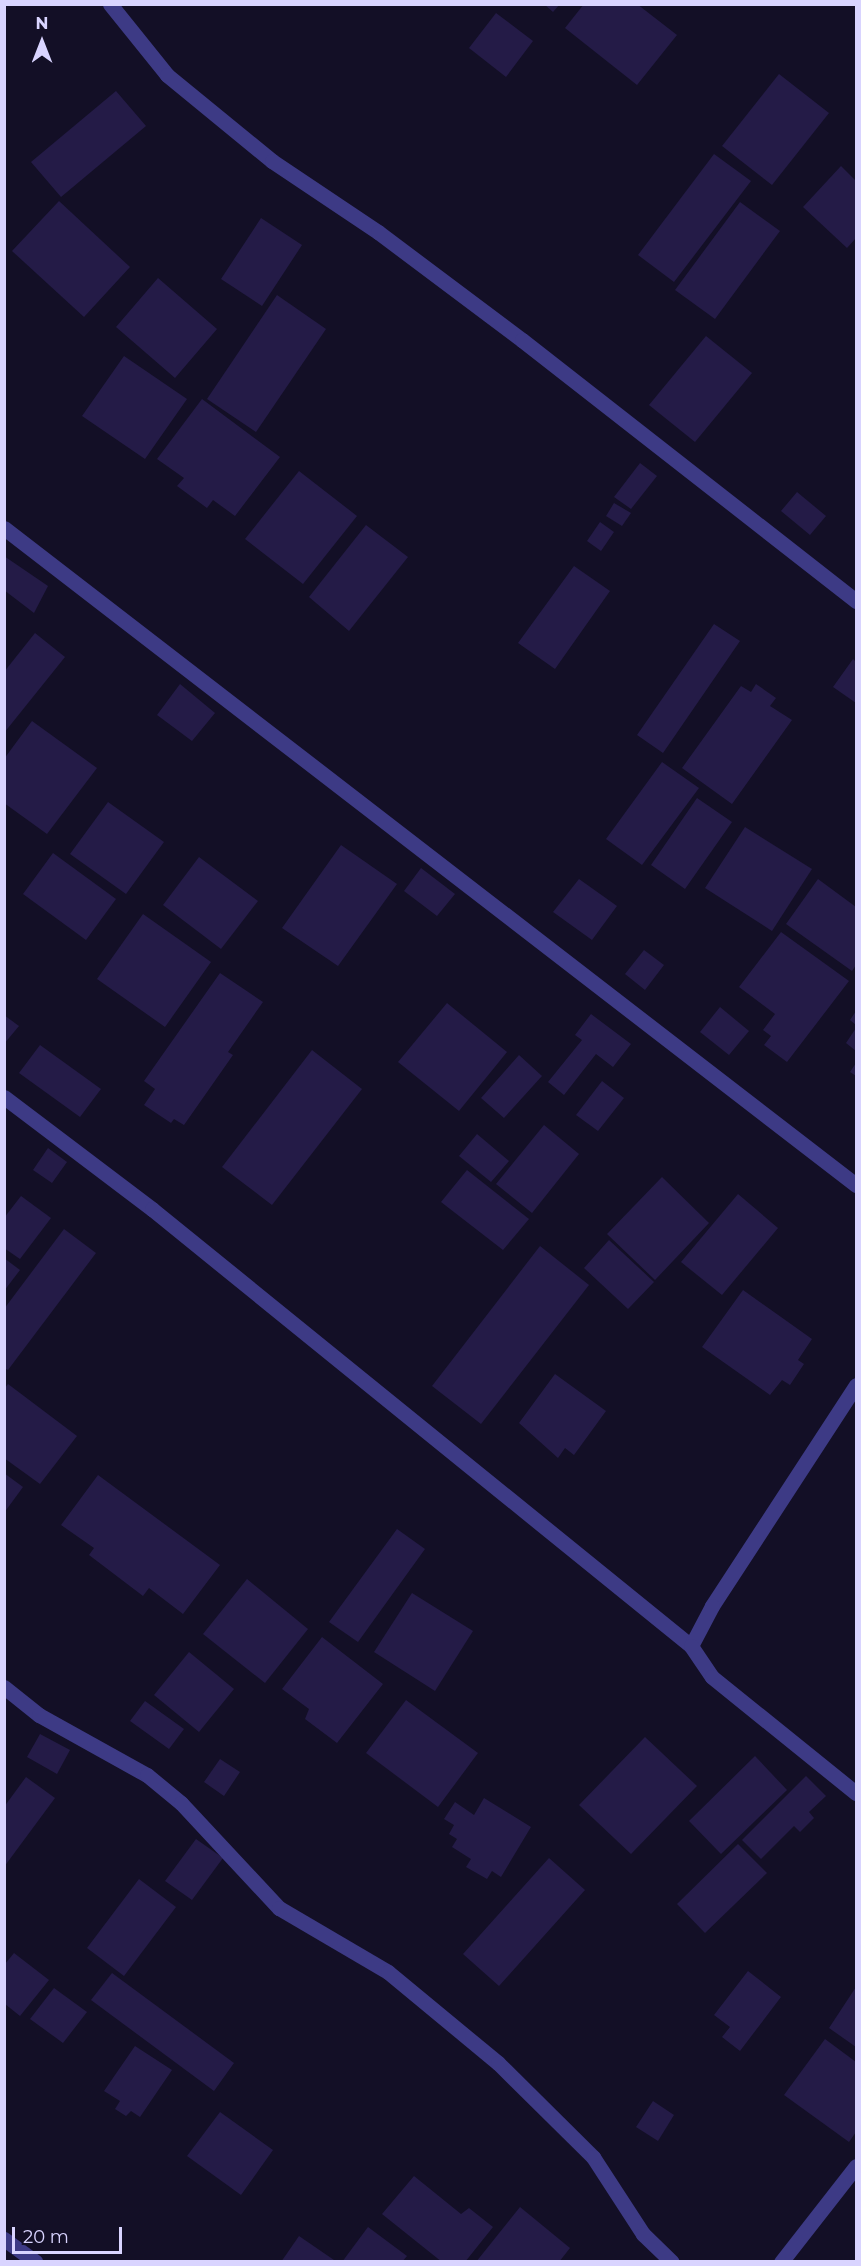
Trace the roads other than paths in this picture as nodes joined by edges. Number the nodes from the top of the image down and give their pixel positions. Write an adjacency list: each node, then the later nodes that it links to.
1 (110, 4): 3 (street)
2 (4, 528): 5 (street)
3 (856, 601)
4 (4, 1097): 7 (street)
5 (856, 1185)
6 (856, 1385): 7 (street)
7 (691, 1646): 9 (street)
8 (4, 1687): 13 (street)
9 (856, 1793)
10 (856, 2166): 14 (street)
11 (4, 2239): 12 (street)
12 (36, 2262)
13 (672, 2262)
14 (780, 2262)

